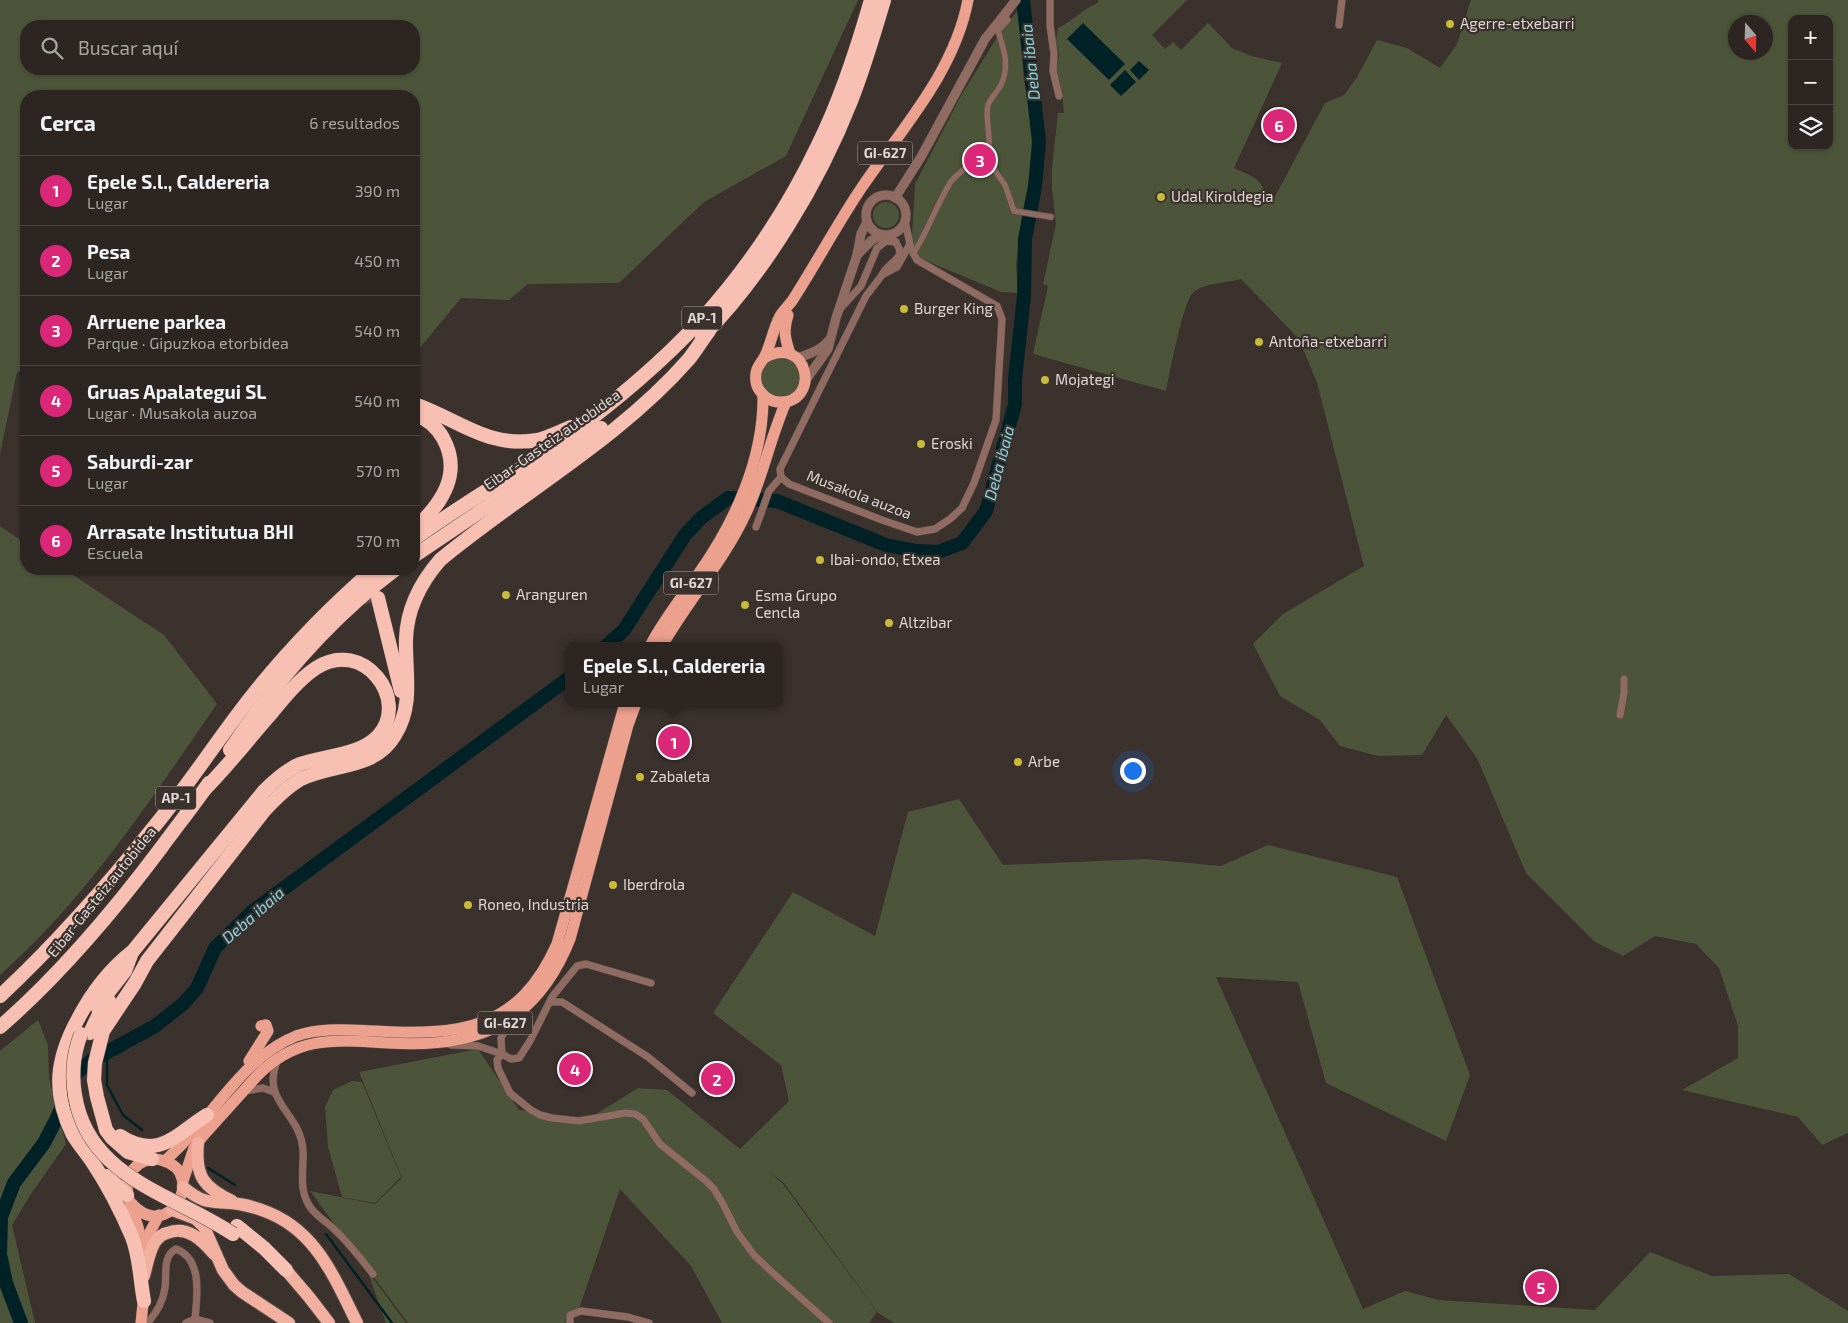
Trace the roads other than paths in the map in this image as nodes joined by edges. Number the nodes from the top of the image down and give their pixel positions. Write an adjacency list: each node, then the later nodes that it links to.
1 (871, 0): 33 (highway, Eibar-Gasteiz autobidea / AP-1)
2 (884, 0): 24 (highway, Eibar-Gasteiz autobidea / AP-1)
3 (968, 0): 22 (main road, GI-627)
4 (1050, 0): 9 (street)
5 (1342, 0): 8 (street)
6 (1013, 3): 7 (street)
7 (1002, 15): 10 (street); 13 (street)
8 (1339, 25)
9 (1059, 96)
10 (989, 145)
11 (972, 160): 19 (street)
12 (991, 165): 14 (street)
13 (895, 198): 15 (street); 16 (street)
14 (1051, 217)
15 (905, 221): 17 (street); 18 (street)
16 (867, 222): 17 (street); 20 (street)
17 (889, 237): 20 (street); 21 (street); 23 (street)
18 (910, 244): 19 (street); 21 (street)
19 (913, 254): 34 (street, Musakola auzoa)
20 (857, 255): 23 (street)
21 (882, 275): 34 (street)
22 (792, 302): 26 (main road, GI-627); 27 (main road, GI-627)
23 (838, 312): 25 (street)
24 (709, 331): 40 (highway, Eibar-Gasteiz autobidea / AP-1); 51 (highway)
25 (829, 339): 26 (street); 28 (street)
26 (794, 356): 27 (main road); 28 (main road, GI-627)
27 (764, 358): 29 (main road, GI-627)
28 (805, 381): 30 (main road, GI-627)
29 (763, 395): 30 (main road); 35 (main road, GI-627)
30 (786, 402): 35 (main road, GI-627)
31 (420, 406): 33 (highway)
32 (420, 416): 37 (highway)
33 (586, 421): 39 (highway, Eibar-Gasteiz autobidea / AP-1)
34 (781, 477): 38 (street)
35 (752, 482): 36 (main road, GI-627)
36 (735, 523): 45 (main road, GI-627); 46 (main road, GI-627)
37 (420, 524)
38 (757, 525)
39 (420, 535)
40 (420, 552)
41 (362, 575): 44 (highway)
42 (367, 575): 44 (highway, Eibar-Gasteiz autobidea / AP-1)
43 (389, 575): 53 (highway, Eibar-Gasteiz autobidea / AP-1)
44 (345, 594): 56 (highway, Eibar-Gasteiz autobidea / AP-1)
45 (652, 642)
46 (664, 642)
47 (1624, 679): 50 (street)
48 (624, 707): 68 (main road, GI-627)
49 (635, 707): 58 (main road, GI-627)
50 (1620, 715)
51 (403, 716): 52 (highway); 54 (highway)
52 (388, 717): 53 (highway); 61 (highway)
53 (204, 790): 60 (highway, Eibar-Gasteiz autobidea / AP-1)
54 (147, 961): 61 (highway); 69 (highway)
55 (651, 982): 57 (street)
56 (0, 996)
57 (550, 1002): 63 (street); 66 (street)
58 (512, 1018): 62 (main road, GI-627); 63 (street)
59 (260, 1026): 68 (main road)
60 (0, 1027)
61 (81, 1032): 73 (highway); 79 (highway)
62 (430, 1042): 63 (street); 64 (main road, GI-627)
63 (502, 1054): 95 (street)
64 (280, 1056): 65 (street); 67 (main road, GI-627)
65 (274, 1092): 67 (street); 80 (street)
66 (692, 1093)
67 (238, 1095): 71 (main road, GI-627)
68 (221, 1099): 70 (main road, GI-627)
69 (100, 1107): 70 (highway); 72 (highway)
70 (207, 1116): 72 (main road, GI-627)
71 (198, 1143): 74 (main road, GI-627); 76 (highway)
72 (158, 1160): 74 (main road); 75 (main road, GI-627)
73 (92, 1162): 75 (highway); 82 (highway)
74 (183, 1184): 76 (highway); 77 (main road, GI-627)
75 (129, 1199): 77 (main road); 81 (main road, GI-627)
76 (239, 1204): 91 (highway)
77 (165, 1213): 78 (highway); 81 (main road, GI-627)
78 (217, 1257): 81 (highway); 89 (highway)
79 (286, 1270): 90 (highway)
80 (373, 1274)
81 (144, 1276): 82 (main road, GI-627)
82 (144, 1301): 85 (main road, GI-627)
83 (620, 1317): 92 (street); 93 (street); 94 (street)
84 (195, 1319): 86 (street); 87 (street); 88 (street)
85 (141, 1323)
86 (147, 1323)
87 (186, 1323)
88 (210, 1323)
89 (289, 1323)
90 (329, 1323)
91 (357, 1323)
92 (570, 1323)
93 (627, 1323)
94 (649, 1323)
95 (829, 1323)

